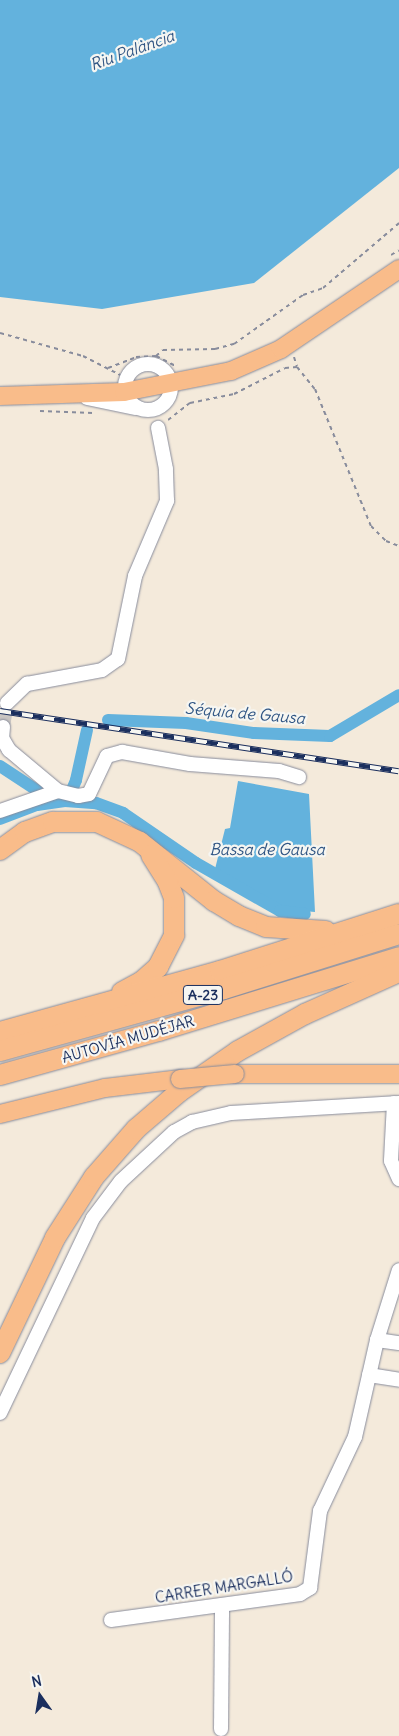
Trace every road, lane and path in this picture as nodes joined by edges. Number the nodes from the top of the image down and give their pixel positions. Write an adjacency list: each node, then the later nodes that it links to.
1 (399, 223): 6 (path)
2 (399, 250): 3 (path)
3 (384, 260)
4 (399, 269): 10 (main road)
5 (0, 332): 7 (path)
6 (156, 356): 7 (path); 8 (path)
7 (108, 368): 9 (path)
8 (183, 370)
9 (125, 385): 10 (main road); 10 (street); 11 (main road); 14 (street)
10 (171, 385): 13 (street)
11 (74, 395): 12 (main road); 14 (street)
12 (0, 396)
13 (159, 408): 14 (street); 17 (street)
14 (139, 409): 17 (street)
15 (32, 410): 16 (path)
16 (94, 413)
17 (158, 426): 18 (path); 19 (street)
18 (399, 546)
19 (7, 703)
20 (3, 727): 22 (street)
21 (299, 777): 22 (street)
22 (58, 791): 23 (street)
23 (0, 811)
24 (140, 842): 25 (highway); 27 (highway); 31 (highway)
25 (0, 850)
26 (399, 914): 27 (highway)
27 (348, 930): 31 (highway)
28 (399, 934): 31 (highway, AUTOVÍA MUDÉJAR / A-23)
29 (399, 957): 32 (highway, AUTOVÍA MUDÉJAR / A-23)
30 (399, 972): 41 (highway)
31 (2, 1041)
32 (4, 1074)
33 (399, 1074): 35 (main road, bridge)
34 (396, 1103): 36 (street); 44 (street)
35 (5, 1112)
36 (399, 1179)
37 (399, 1270): 38 (street, CARRER MARGALLÓ)
38 (394, 1304): 39 (street, CARRER MARGALLÓ)
39 (377, 1340): 40 (street); 42 (street, CARRER MARGALLÓ)
40 (399, 1343)
41 (0, 1353)
42 (369, 1375): 43 (street); 45 (street, CARRER MARGALLÓ)
43 (399, 1380)
44 (0, 1413)
45 (222, 1605): 46 (street, CARRER MARGALLÓ); 47 (street)
46 (111, 1620)
47 (221, 1729)

